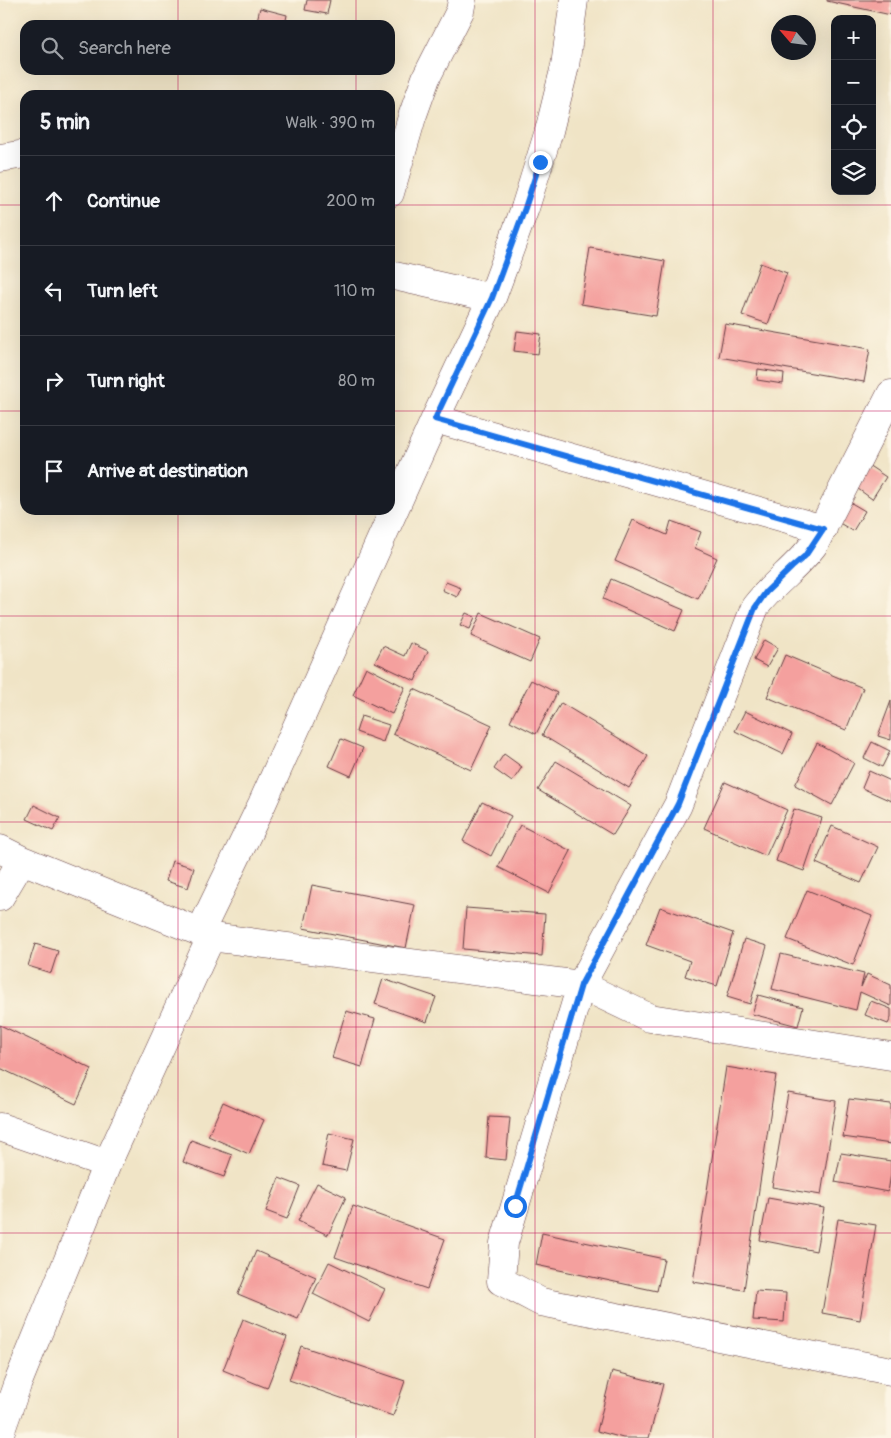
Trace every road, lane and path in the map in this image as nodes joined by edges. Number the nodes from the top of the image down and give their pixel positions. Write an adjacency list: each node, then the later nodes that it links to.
1 (462, 0): 5 (street)
2 (574, 0): 7 (street)
3 (20, 155): 4 (street)
4 (0, 158)
5 (395, 175)
6 (395, 276): 7 (street)
7 (492, 298): 9 (street)
8 (891, 394): 12 (street)
9 (435, 419): 10 (street); 12 (street)
10 (395, 508)
11 (392, 515): 15 (street)
12 (823, 529): 16 (street)
13 (11, 855): 14 (street); 15 (street)
14 (0, 896)
15 (205, 934): 16 (street); 21 (street)
16 (581, 985): 18 (street); 22 (street)
17 (891, 1035): 18 (street)
18 (863, 1051): 19 (street)
19 (891, 1056)
20 (0, 1128): 21 (street)
21 (107, 1164): 23 (street)
22 (891, 1371)
23 (0, 1433)

